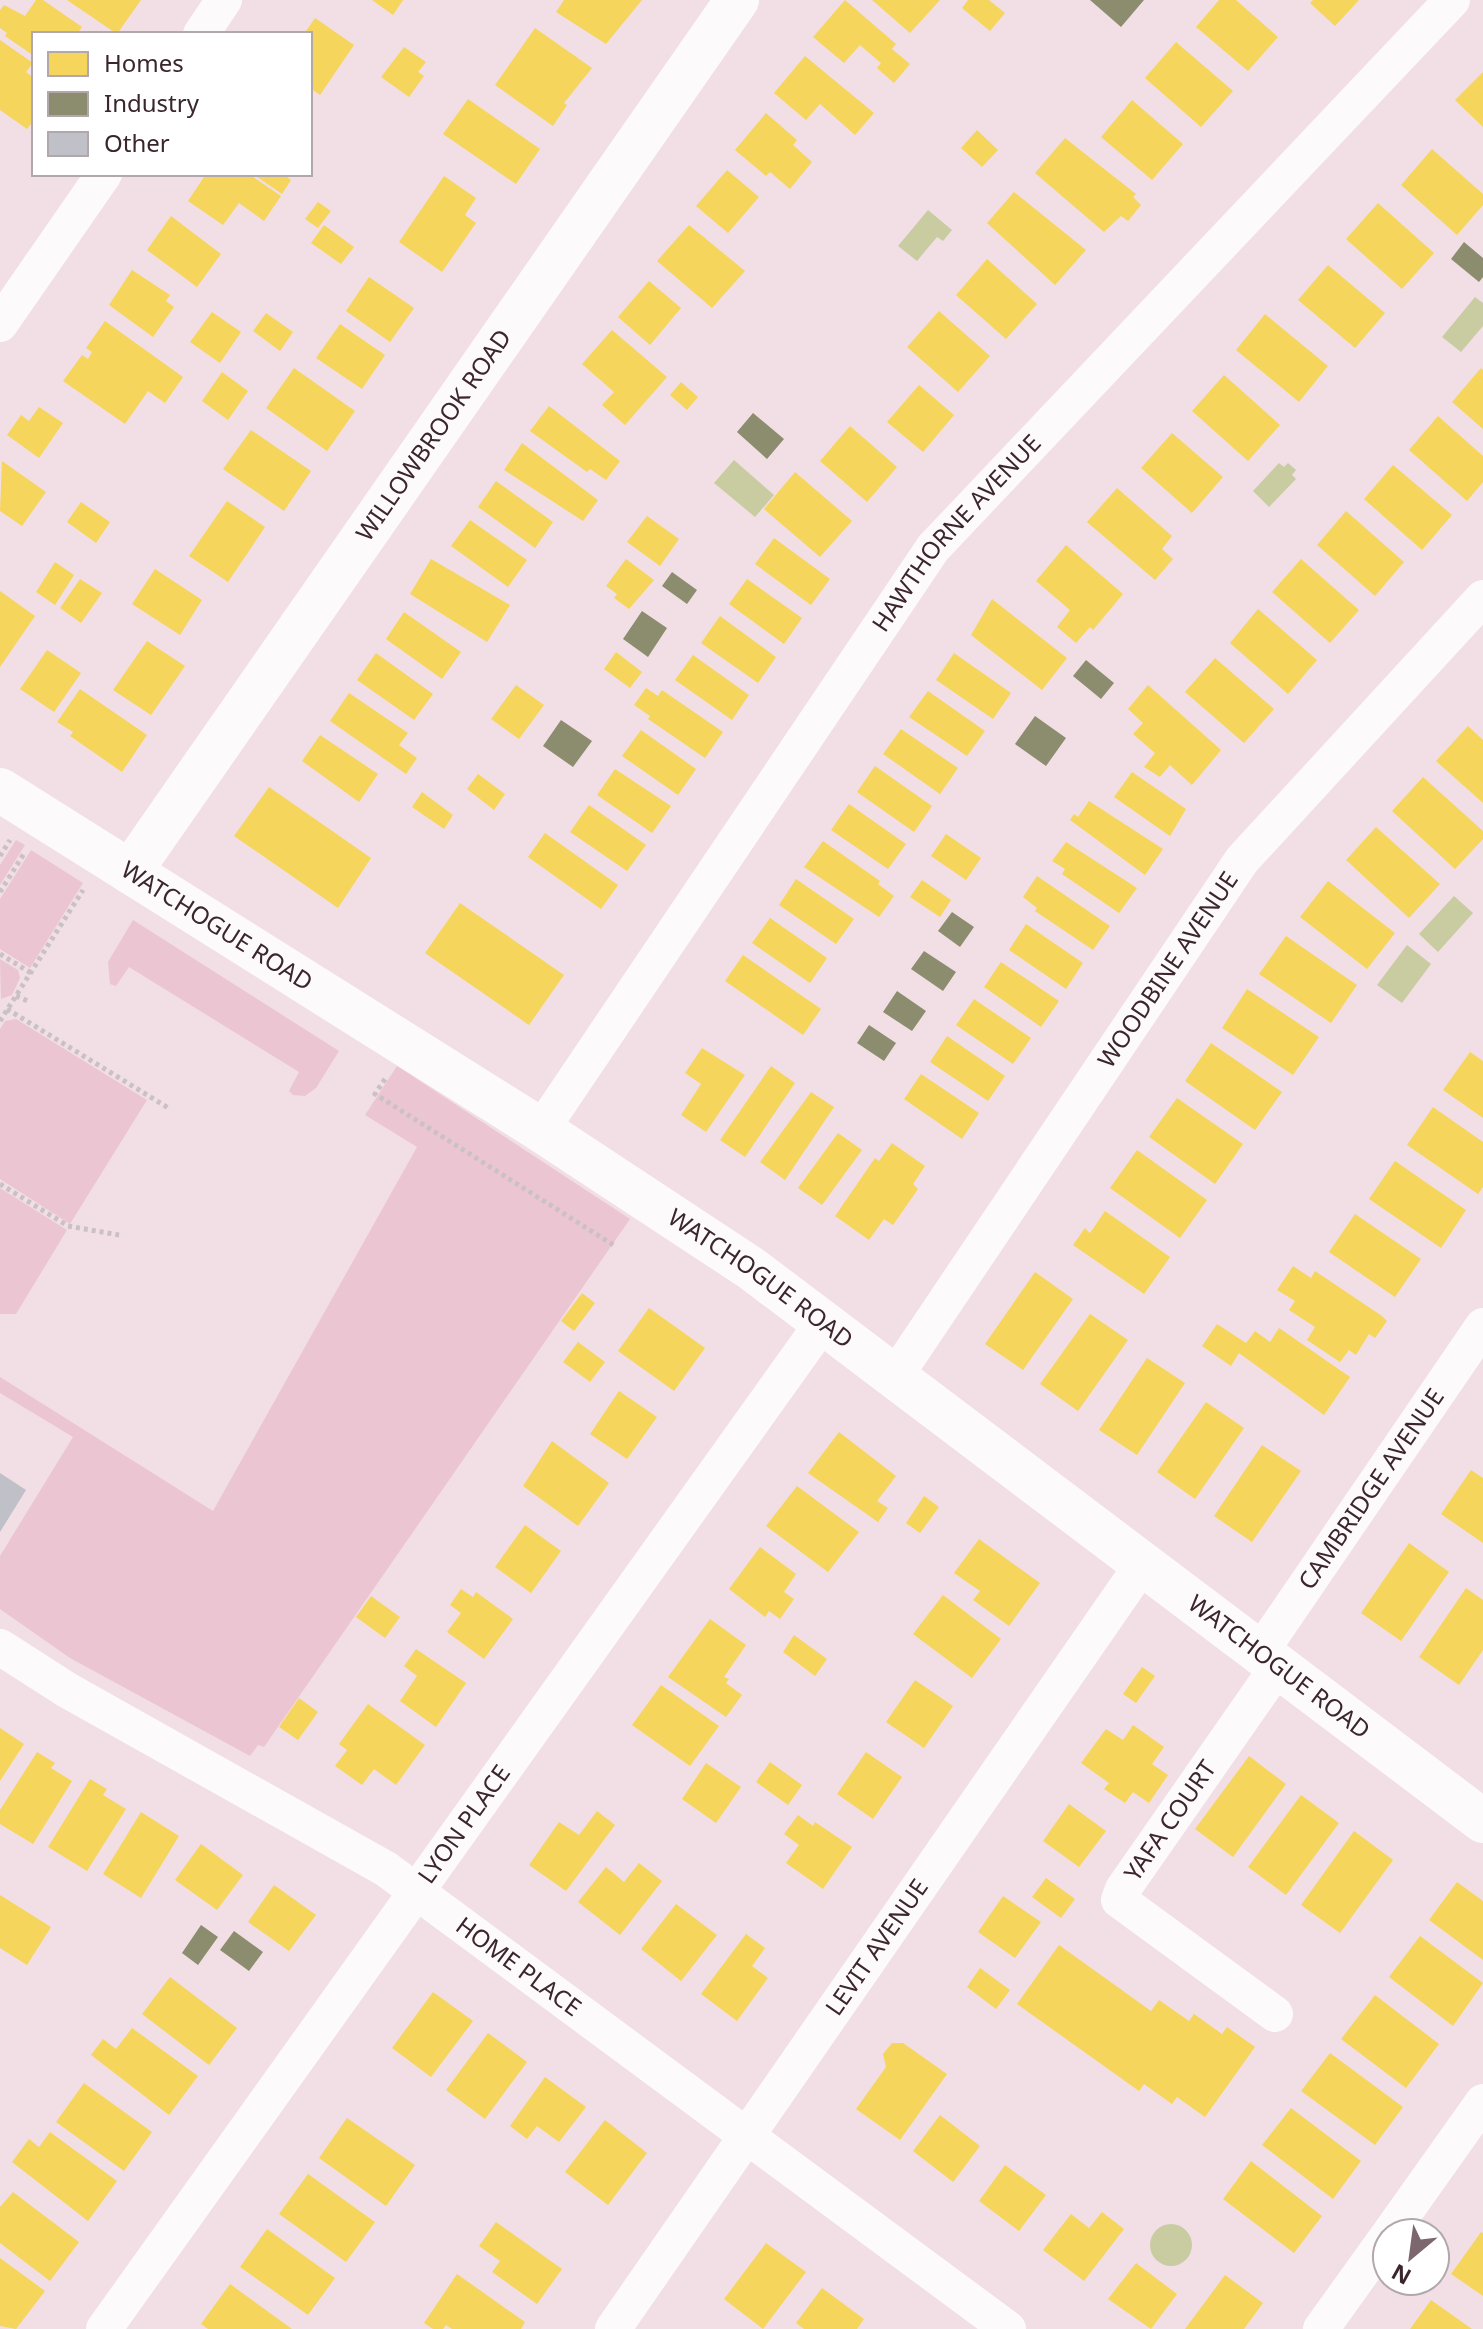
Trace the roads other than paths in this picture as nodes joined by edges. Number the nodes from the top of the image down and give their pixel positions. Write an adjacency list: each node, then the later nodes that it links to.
1 (224, 0): 4 (street)
2 (737, 0): 9 (street, WILLOWBROOK ROAD)
3 (1452, 0): 10 (street, HAWTHORNE AVENUE)
4 (202, 32)
5 (103, 176): 6 (street)
6 (0, 324)
7 (1483, 598): 13 (street, WOODBINE AVENUE)
8 (0, 790): 9 (street, WATCHOGUE ROAD)
9 (130, 872): 10 (street, WATCHOGUE ROAD)
10 (541, 1130): 11 (street, WATCHOGUE ROAD)
11 (824, 1321): 13 (street, WATCHOGUE ROAD); 18 (street, LYON PLACE)
12 (1483, 1326): 16 (street, CAMBRIDGE AVENUE)
13 (896, 1375): 14 (street, WATCHOGUE ROAD)
14 (1142, 1565): 16 (street, WATCHOGUE ROAD); 21 (street, LEVIT AVENUE)
15 (0, 1647): 18 (street, HOME PLACE)
16 (1270, 1658): 17 (street, WATCHOGUE ROAD); 19 (street, YAFA COURT)
17 (1483, 1821)
18 (418, 1892): 21 (street, HOME PLACE); 24 (street, LYON PLACE)
19 (1275, 2014)
20 (1483, 2102): 22 (street)
21 (748, 2137): 25 (street, LEVIT AVENUE); 26 (street, HOME PLACE)
22 (1401, 2217)
23 (1371, 2259): 27 (street)
24 (104, 2329)
25 (613, 2329)
26 (1008, 2329)
27 (1321, 2329)

